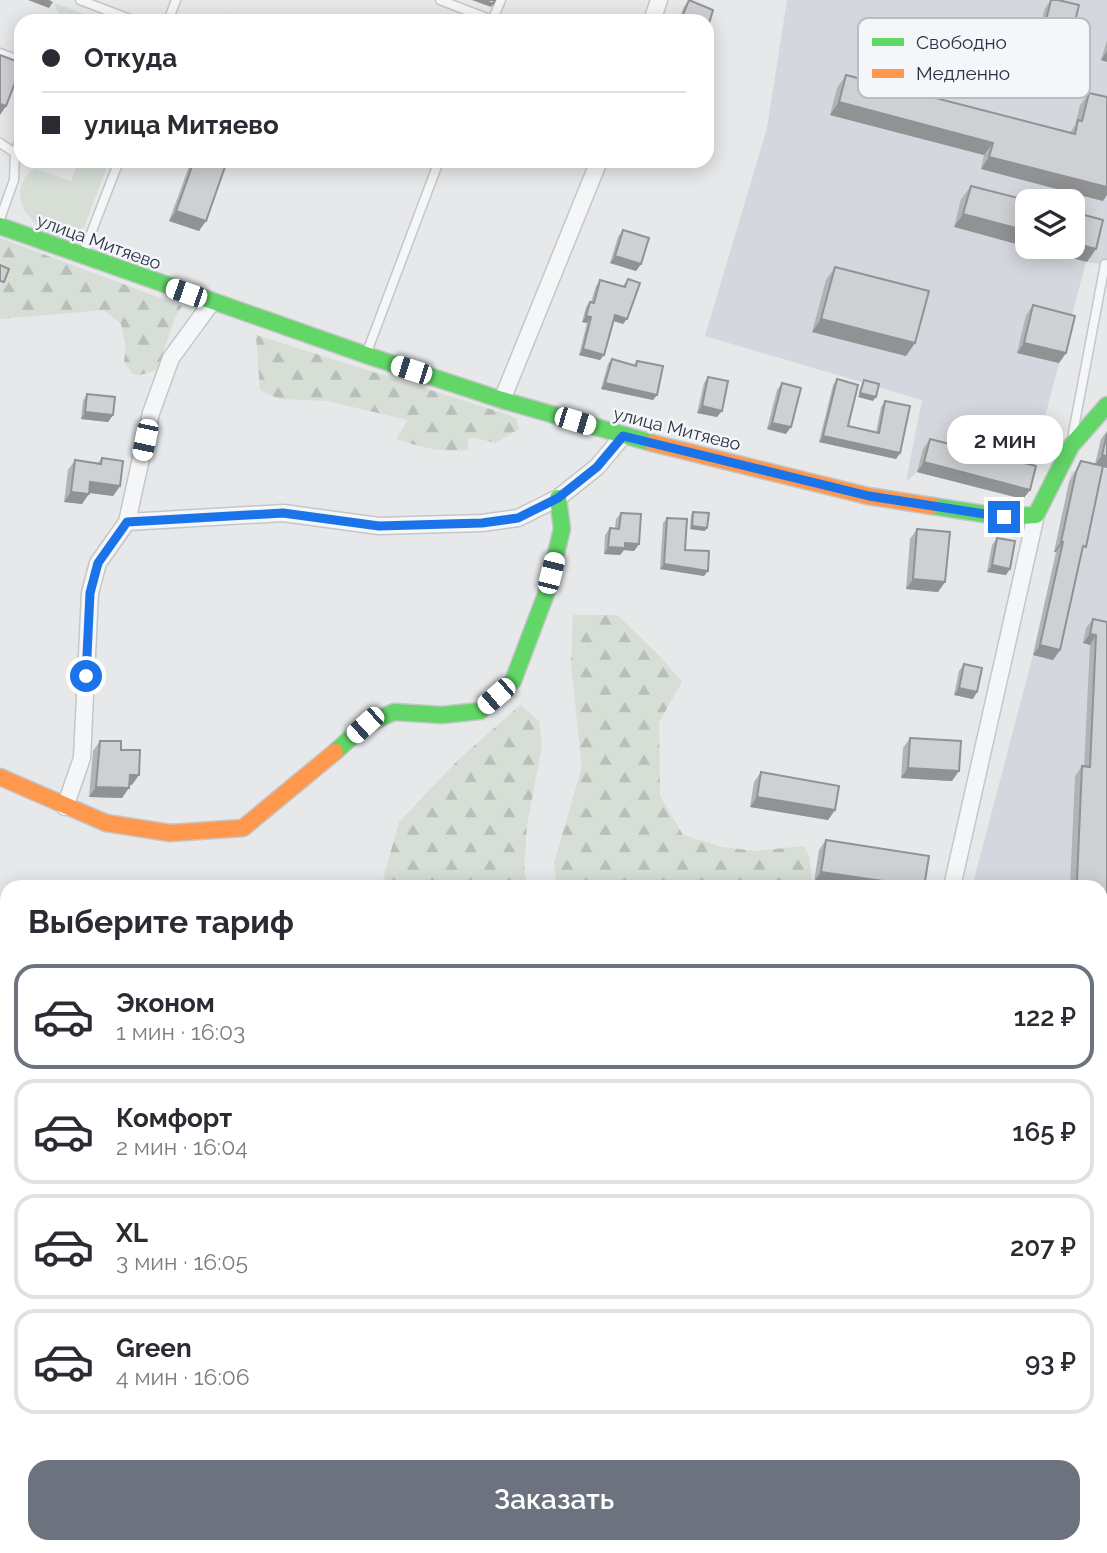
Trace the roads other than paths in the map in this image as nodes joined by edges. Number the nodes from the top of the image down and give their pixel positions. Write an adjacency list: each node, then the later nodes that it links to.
1 (80, 0): 3 (lane)
2 (440, 0): 5 (lane)
3 (101, 4): 4 (lane)
4 (121, 14)
5 (476, 14)
6 (14, 168): 10 (lane)
7 (116, 168): 12 (lane)
8 (436, 168): 15 (lane)
9 (596, 168): 16 (street)
10 (0, 219)
11 (0, 226): 12 (street, улица Митяево)
12 (82, 257): 14 (street, улица Митяево)
13 (1105, 264): 19 (lane)
14 (212, 302): 15 (street, улица Митяево); 22 (street)
15 (366, 355): 16 (street, улица Митяево)
16 (502, 400): 18 (street, улица Митяево)
17 (1107, 405): 19 (street)
18 (623, 436): 20 (street); 21 (street, улица Митяево)
19 (1071, 446): 21 (street)
20 (558, 498): 22 (street); 24 (street)
21 (1036, 515): 25 (street)
22 (127, 522): 24 (street)
23 (0, 777): 24 (street)
24 (65, 807)
25 (953, 880)

